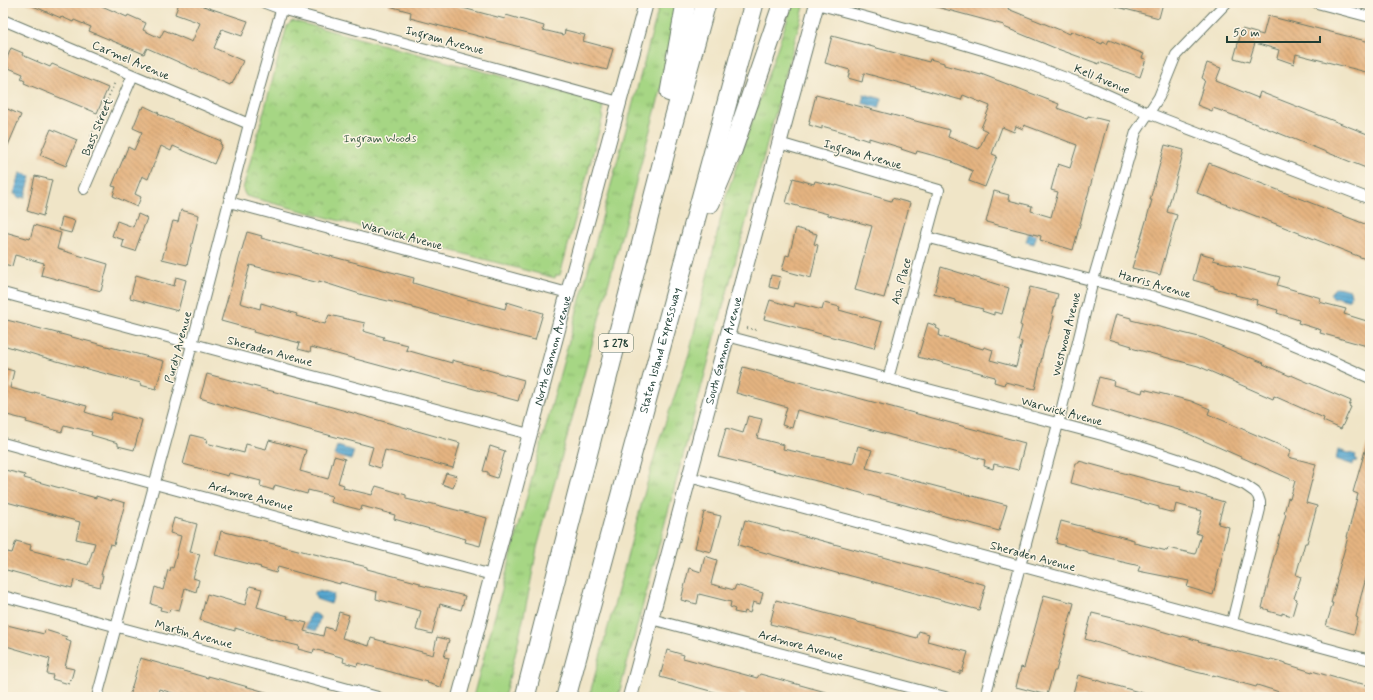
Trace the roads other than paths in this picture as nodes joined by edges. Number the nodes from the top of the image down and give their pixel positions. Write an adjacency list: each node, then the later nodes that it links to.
1 (265, 3): 10 (street, Ingram Avenue)
2 (646, 3): 14 (main road, North Gannon Avenue)
3 (686, 3): 17 (highway)
4 (706, 3): 17 (highway, I 278)
5 (754, 3): 24 (highway, Staten Island Expressway)
6 (783, 3): 24 (highway)
7 (817, 3): 15 (street, Kell Avenue); 18 (main road, South Gannon Avenue)
8 (1226, 3): 15 (street, Westwood Avenue)
9 (1317, 3): 11 (street)
10 (282, 6): 14 (street, Ingram Avenue); 16 (street, Purdy Avenue)
11 (1370, 16)
12 (3, 20): 13 (street, Carmel Avenue)
13 (133, 75): 16 (street, Carmel Avenue); 19 (street, Bass Street)
14 (619, 102): 27 (main road, North Gannon Avenue)
15 (1148, 113): 21 (street, Kell Avenue); 25 (street, Westwood Avenue)
16 (249, 124): 22 (street, Purdy Avenue)
17 (668, 141): 47 (highway, I 278)
18 (779, 143): 20 (street, Ingram Avenue); 28 (main road, South Gannon Avenue)
19 (84, 190)
20 (939, 190): 23 (street, Ash Place)
21 (1370, 199)
22 (229, 202): 27 (street, Warwick Avenue); 29 (street, Purdy Avenue)
23 (926, 237): 25 (street, Harris Avenue); 31 (street, Ash Place)
24 (681, 272): 48 (highway, Staten Island Expressway)
25 (1093, 280): 30 (street, Harris Avenue); 32 (street, Westwood Avenue)
26 (3, 293): 29 (street, Sheraden Avenue)
27 (568, 293): 33 (main road, North Gannon Avenue)
28 (727, 336): 31 (street, Warwick Avenue); 35 (main road, South Gannon Avenue)
29 (192, 343): 33 (street, Sheraden Avenue); 36 (street, Purdy Avenue)
30 (1370, 378)
31 (888, 379): 32 (street, Warwick Avenue)
32 (1058, 424): 37 (street, Westwood Avenue); 41 (street, Warwick Avenue)
33 (530, 434): 38 (main road, North Gannon Avenue)
34 (3, 443): 36 (street, Ardmore Avenue)
35 (689, 477): 37 (street, Sheraden Avenue); 40 (main road, South Gannon Avenue)
36 (155, 484): 38 (street, Ardmore Avenue); 42 (street, Purdy Avenue)
37 (1020, 565): 41 (street, Sheraden Avenue); 51 (street, Westwood Avenue)
38 (492, 575): 46 (main road, North Gannon Avenue)
39 (3, 596): 42 (street, Martin Avenue)
40 (651, 618): 49 (main road, South Gannon Avenue); 50 (street, Ardmore Avenue)
41 (1232, 622): 43 (street, Sheraden Avenue)
42 (116, 626): 44 (street, Purdy Avenue); 45 (street, Martin Avenue)
43 (1370, 660)
44 (97, 697)
45 (378, 697)
46 (459, 697)
47 (525, 697)
48 (566, 697)
49 (630, 697)
50 (945, 697)
51 (985, 697)

